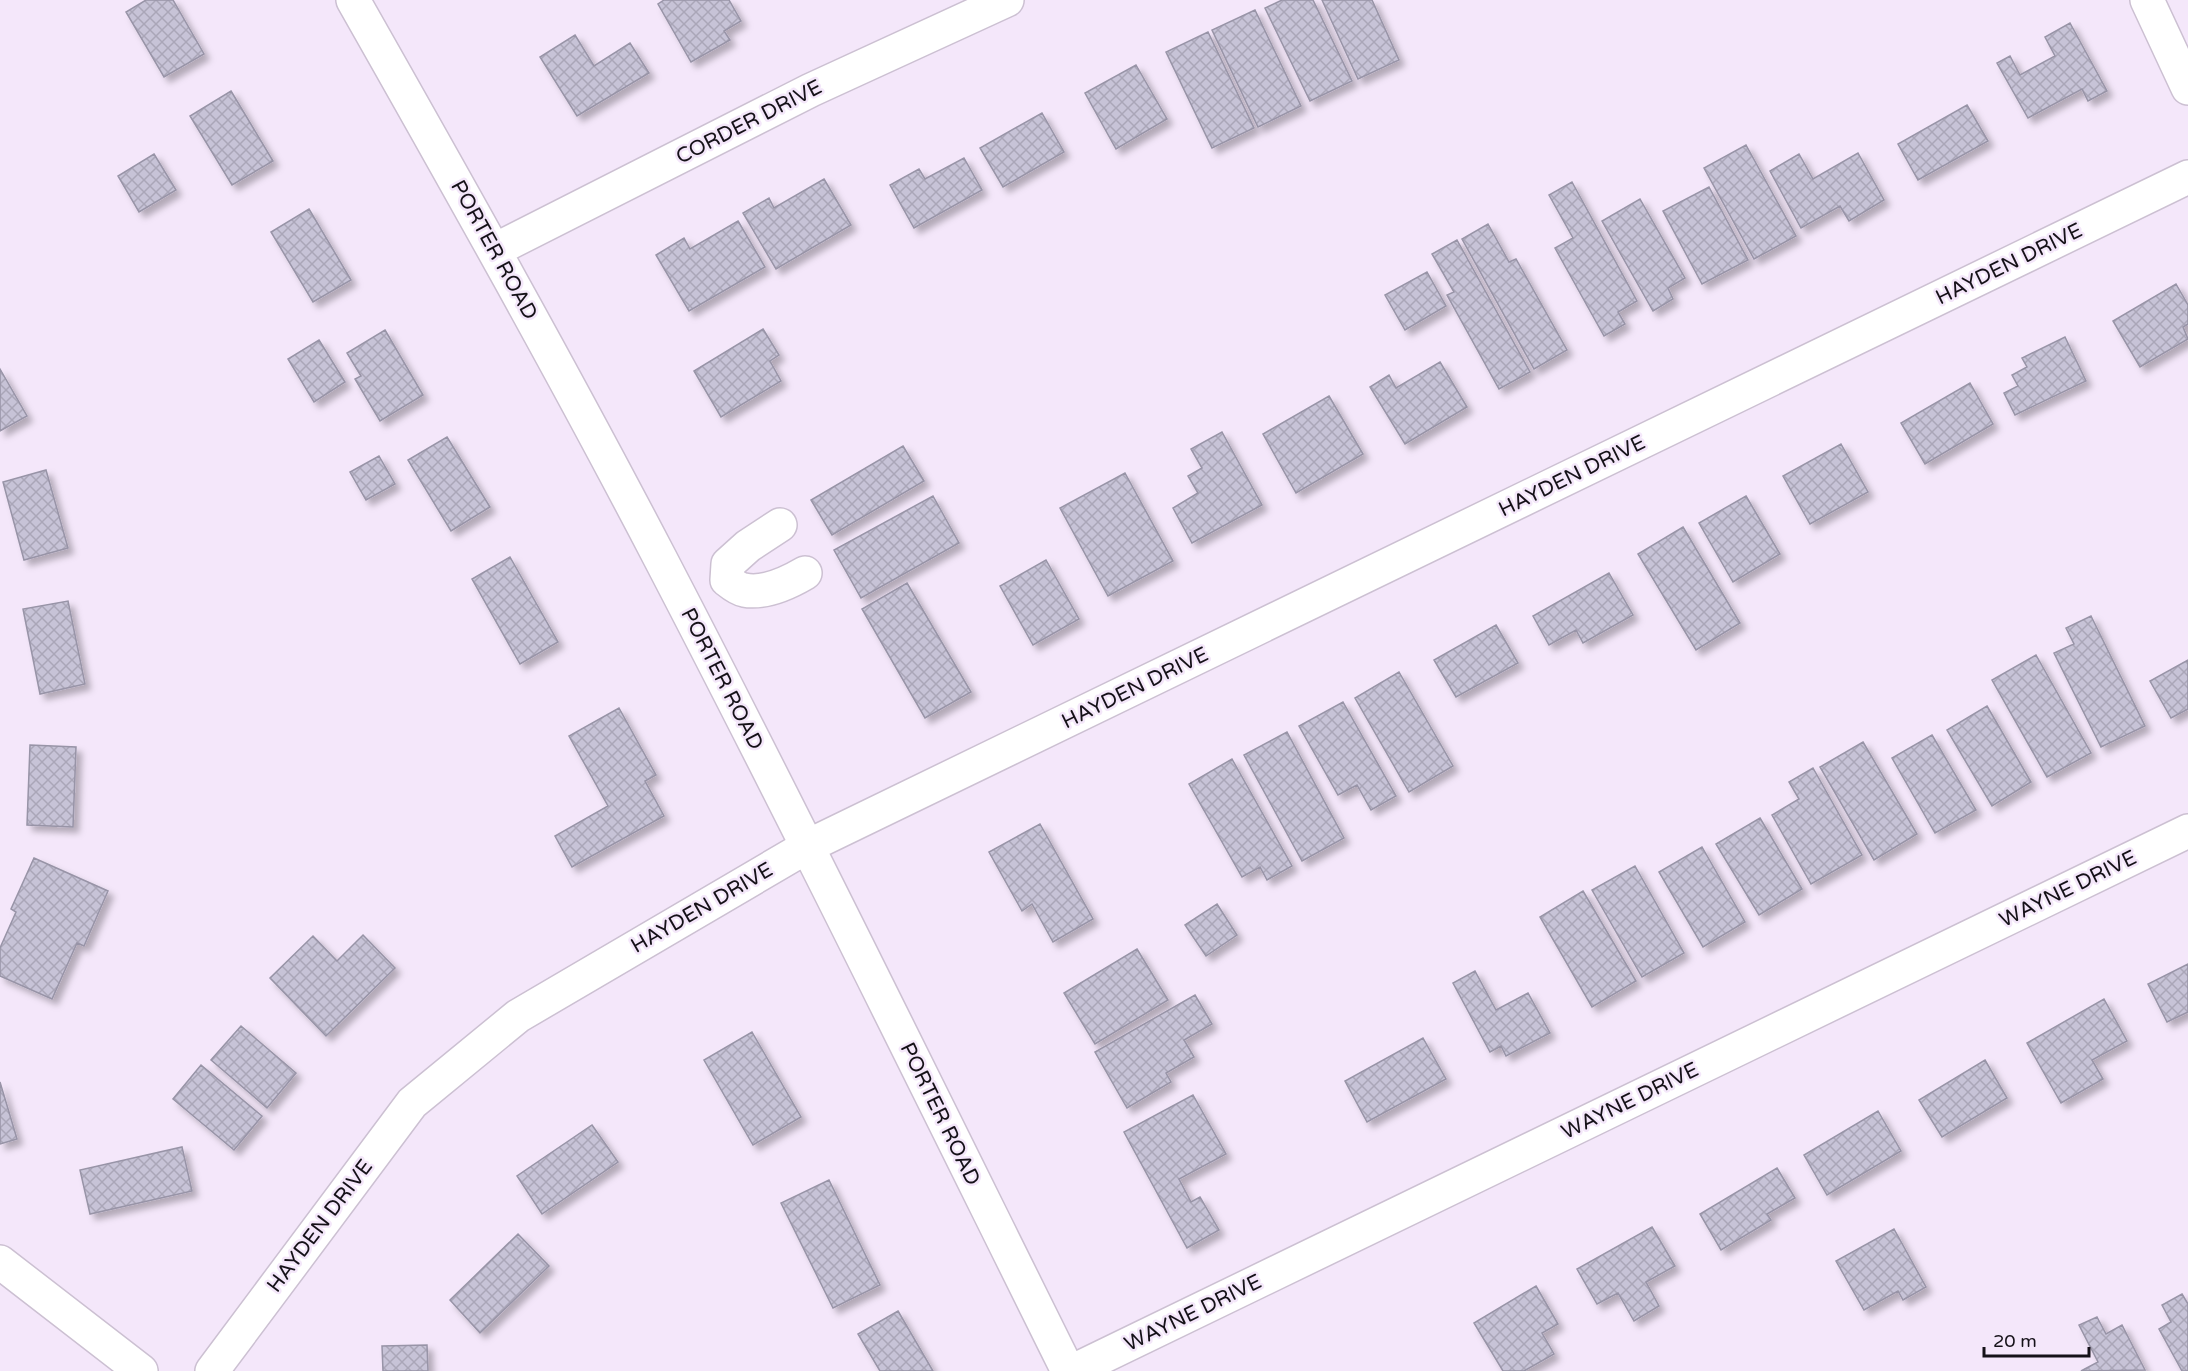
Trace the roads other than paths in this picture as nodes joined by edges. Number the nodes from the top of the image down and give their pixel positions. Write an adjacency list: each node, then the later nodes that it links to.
1 (353, 0): 6 (street, PORTER ROAD)
2 (1007, 0): 6 (street, CORDER DRIVE)
3 (2146, 0): 4 (street)
4 (2188, 88)
5 (2188, 177): 12 (street, HAYDEN DRIVE)
6 (495, 250): 10 (street, PORTER ROAD)
7 (780, 525): 9 (street)
8 (805, 573): 9 (street)
9 (727, 580): 10 (street)
10 (684, 604): 12 (street, PORTER ROAD)
11 (2188, 831): 17 (street, WAYNE DRIVE)
12 (808, 846): 15 (street, HAYDEN DRIVE); 16 (street, PORTER ROAD)
13 (0, 1262): 14 (street)
14 (141, 1371)
15 (212, 1371)
16 (1068, 1371)
17 (1073, 1371)

